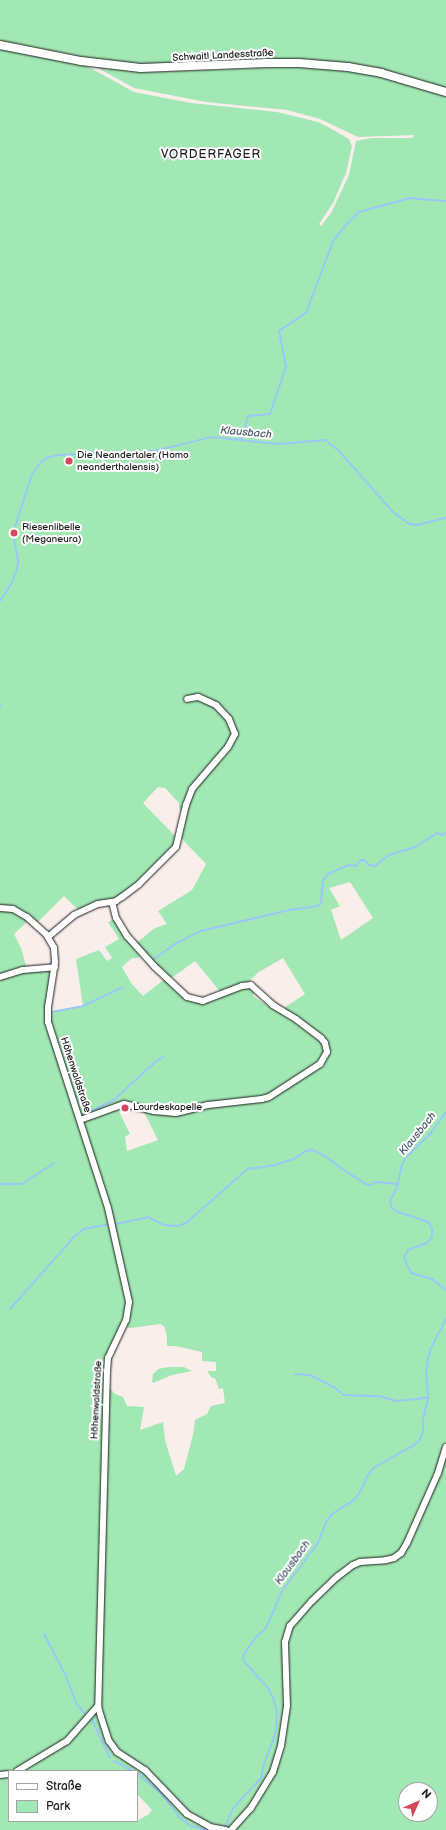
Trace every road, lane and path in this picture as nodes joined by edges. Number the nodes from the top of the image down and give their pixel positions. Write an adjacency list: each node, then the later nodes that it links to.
1 (0, 45): 2 (street, Schwaitl Landesstraße)
2 (446, 92)
3 (187, 699): 4 (street)
4 (112, 902): 6 (street); 9 (street)
5 (0, 908): 6 (street, Höhenwaldstraße)
6 (48, 937): 7 (street, Höhenwaldstraße)
7 (54, 967): 8 (street); 9 (street, Höhenwaldstraße)
8 (0, 977)
9 (80, 1120): 11 (street, Höhenwaldstraße)
10 (446, 1447): 14 (street)
11 (98, 1706): 12 (street); 13 (street, Höhenwaldstraße)
12 (19, 1770)
13 (226, 1830)
14 (231, 1830)

